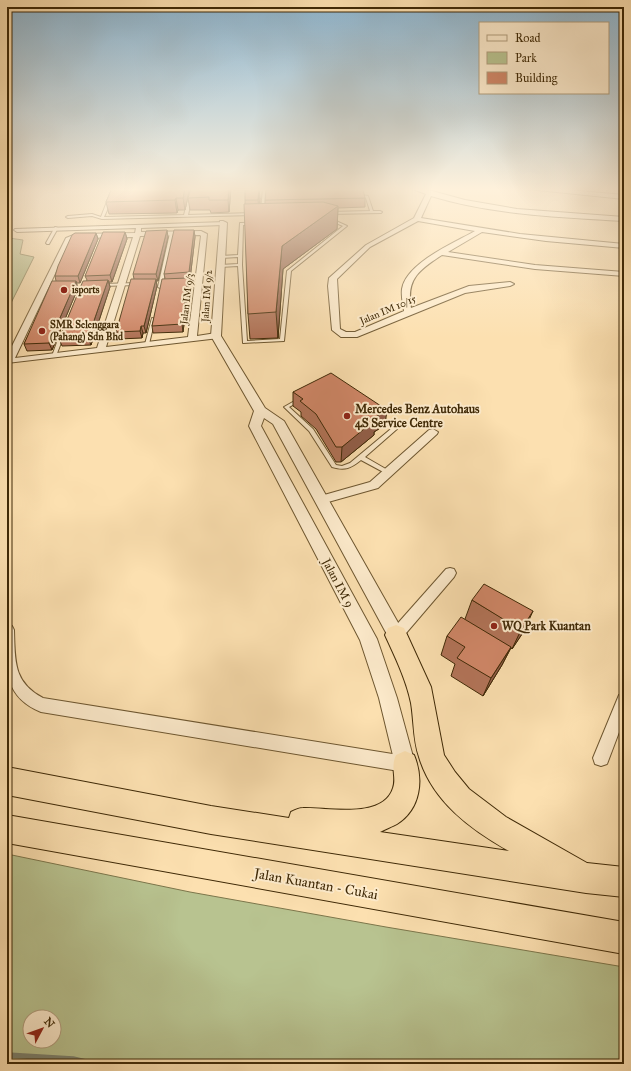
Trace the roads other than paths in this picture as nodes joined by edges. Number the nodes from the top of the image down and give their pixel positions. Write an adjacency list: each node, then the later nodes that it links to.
1 (51, 238): 14 (lane)
2 (71, 238): 38 (street, Jalan IM 9/3)
3 (93, 238): 4 (street, Jalan IM 9/3)
4 (109, 238)
5 (136, 238): 27 (street)
6 (171, 238): 25 (lane)
7 (205, 238): 22 (street, Jalan IM 9/3)
8 (223, 238): 18 (street, Jalan IM 9/2)
9 (240, 238): 17 (lane)
10 (330, 238): 19 (lane)
11 (383, 238): 31 (street, Jalan IM 10/15)
12 (468, 238): 16 (street)
13 (527, 238): 15 (street)
14 (48, 243)
15 (624, 246)
16 (441, 253): 20 (street); 31 (street)
17 (240, 256): 18 (lane); 19 (lane)
18 (221, 261): 19 (lane); 34 (street, Jalan IM 9/2)
19 (240, 265)
20 (624, 274)
21 (176, 282): 22 (lane)
22 (199, 282): 35 (street, Jalan IM 9/3)
23 (145, 283): 27 (lane)
24 (153, 283): 25 (lane)
25 (161, 283): 26 (lane); 30 (lane)
26 (168, 283)
27 (122, 284): 29 (lane); 37 (street)
28 (510, 284): 31 (street, Jalan IM 10/15)
29 (98, 285)
30 (159, 291)
31 (408, 312)
32 (154, 314): 36 (lane)
33 (66, 327): 38 (lane)
34 (216, 336): 35 (street); 40 (street)
35 (192, 339): 36 (street)
36 (148, 344): 37 (street)
37 (101, 350): 38 (street)
38 (54, 356)
39 (305, 397): 45 (lane)
40 (260, 411): 43 (street, Jalan IM 9); 44 (street, Jalan IM 9)
41 (376, 414): 45 (lane)
42 (433, 432): 46 (street)
43 (287, 438): 44 (street); 44 (street); 47 (street, Jalan IM 9)
44 (265, 443): 53 (street, Jalan IM 9)
45 (361, 457): 46 (lane)
46 (389, 473): 47 (street)
47 (321, 500): 50 (street, Jalan IM 9)
48 (450, 573): 50 (street)
49 (7, 630): 53 (street)
50 (396, 635): 57 (highway)
51 (624, 700): 52 (street)
52 (601, 758)
53 (405, 764): 55 (highway)
54 (7, 781): 55 (highway)
55 (211, 820): 57 (highway)
56 (7, 829): 59 (highway, Jalan Kuantan - Cukai)
57 (586, 878): 58 (highway)
58 (624, 882)
59 (624, 938)

